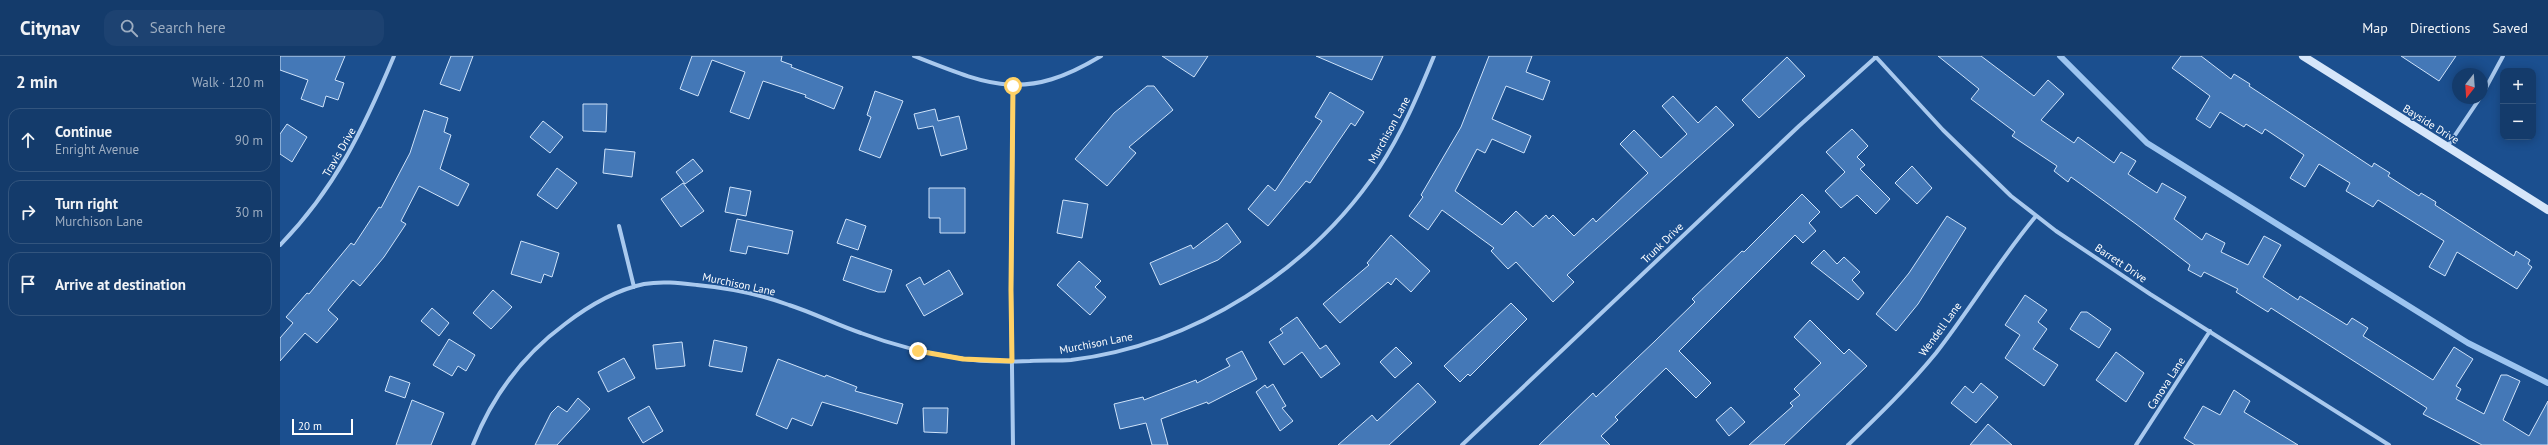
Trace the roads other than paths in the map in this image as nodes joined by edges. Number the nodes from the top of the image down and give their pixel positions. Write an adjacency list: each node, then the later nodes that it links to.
1 (394, 56): 15 (street, Travis Drive)
2 (914, 56): 9 (street)
3 (1101, 56): 9 (street)
4 (1434, 56): 18 (street, Murchison Lane)
5 (1875, 56): 13 (street, Barrett Drive); 21 (street, Trunk Drive)
6 (2303, 56): 11 (street, Bayside Drive)
7 (2503, 56): 8 (street)
8 (2488, 84)
9 (1013, 86): 18 (street)
10 (2476, 104): 11 (street)
11 (2447, 147): 12 (street, Bayside Drive)
12 (2548, 210)
13 (2036, 216): 17 (street, Barrett Drive); 22 (street, Wendell Lane)
14 (619, 226): 16 (street)
15 (280, 246)
16 (634, 286): 18 (street, Murchison Lane); 19 (street, Murchison Lane)
17 (2210, 331): 23 (street, Canova Lane); 24 (street, Barrett Drive)
18 (1012, 361): 20 (street)
19 (473, 445)
20 (1012, 445)
21 (1462, 445)
22 (1848, 445)
23 (2136, 445)
24 (2389, 445)

